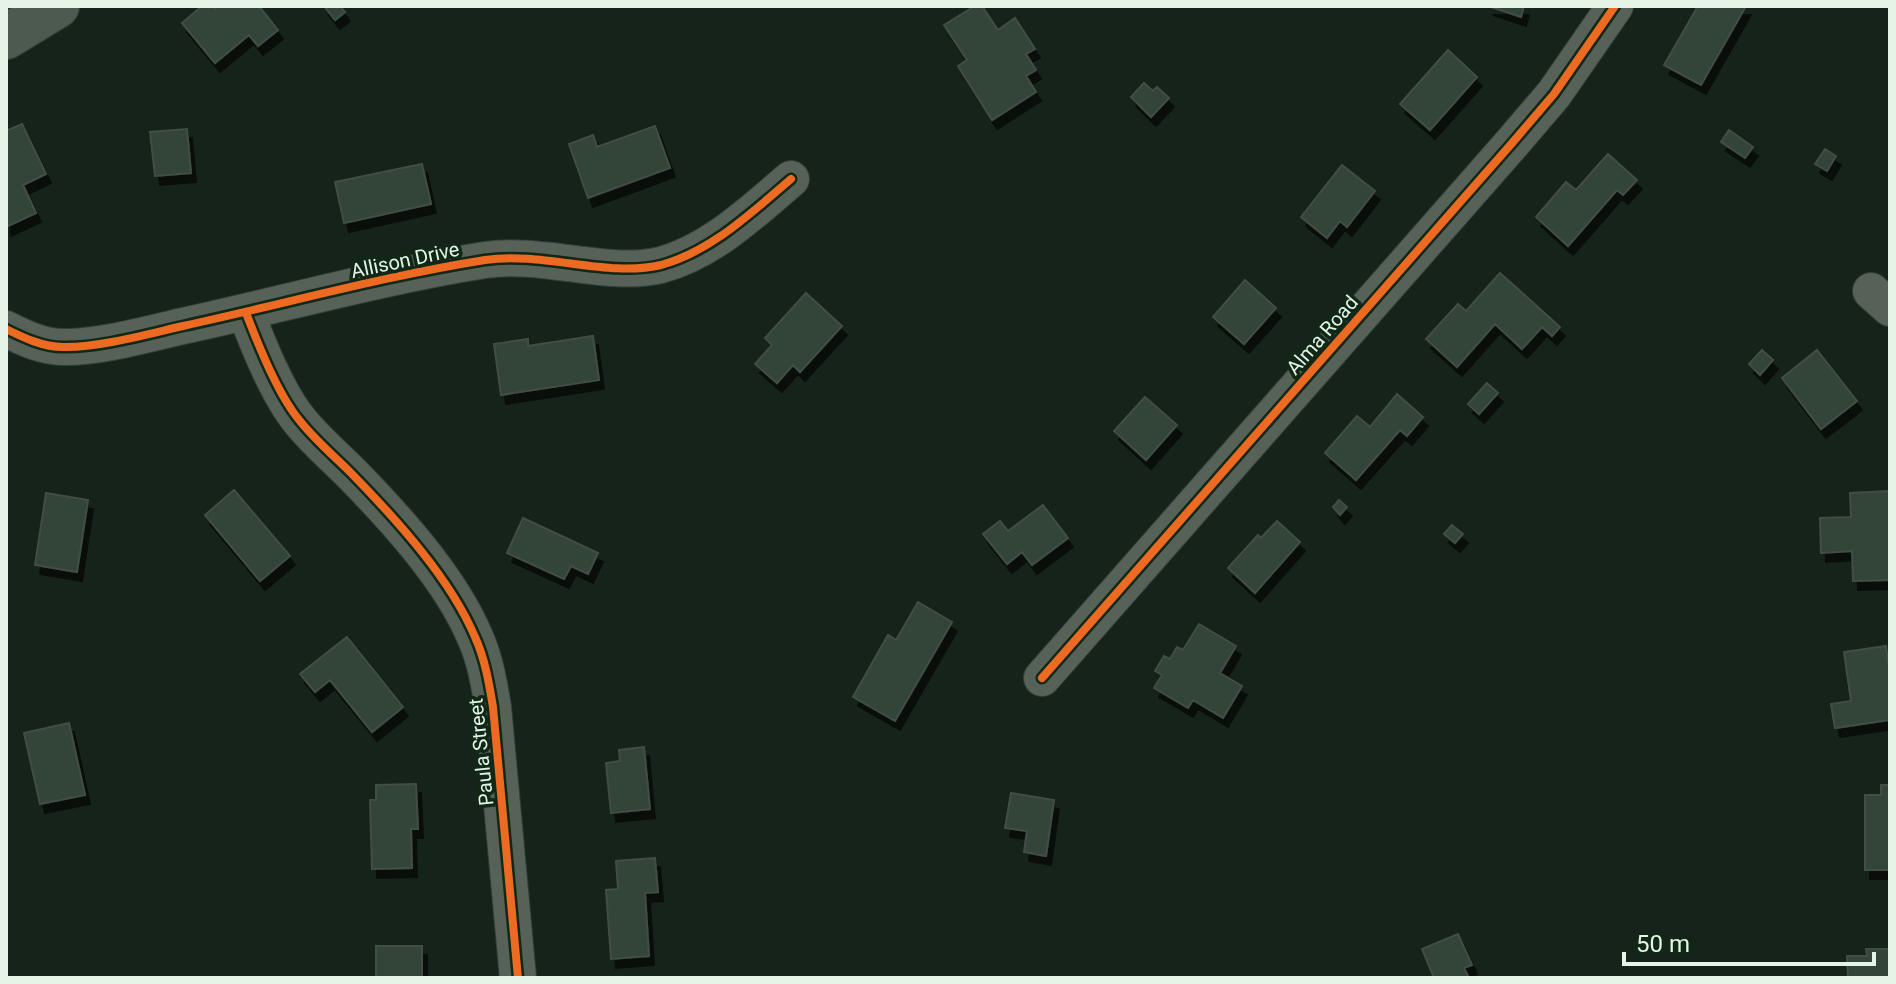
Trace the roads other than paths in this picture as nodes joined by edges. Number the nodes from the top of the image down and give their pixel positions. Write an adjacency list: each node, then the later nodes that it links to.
1 (57, 6): 3 (main road)
2 (1615, 6): 7 (street, Alma Road)
3 (6, 37)
4 (791, 179): 5 (street, Allison Drive)
5 (246, 313): 6 (street, Allison Drive); 8 (street, Paula Street)
6 (6, 329)
7 (1042, 678)
8 (518, 978)

